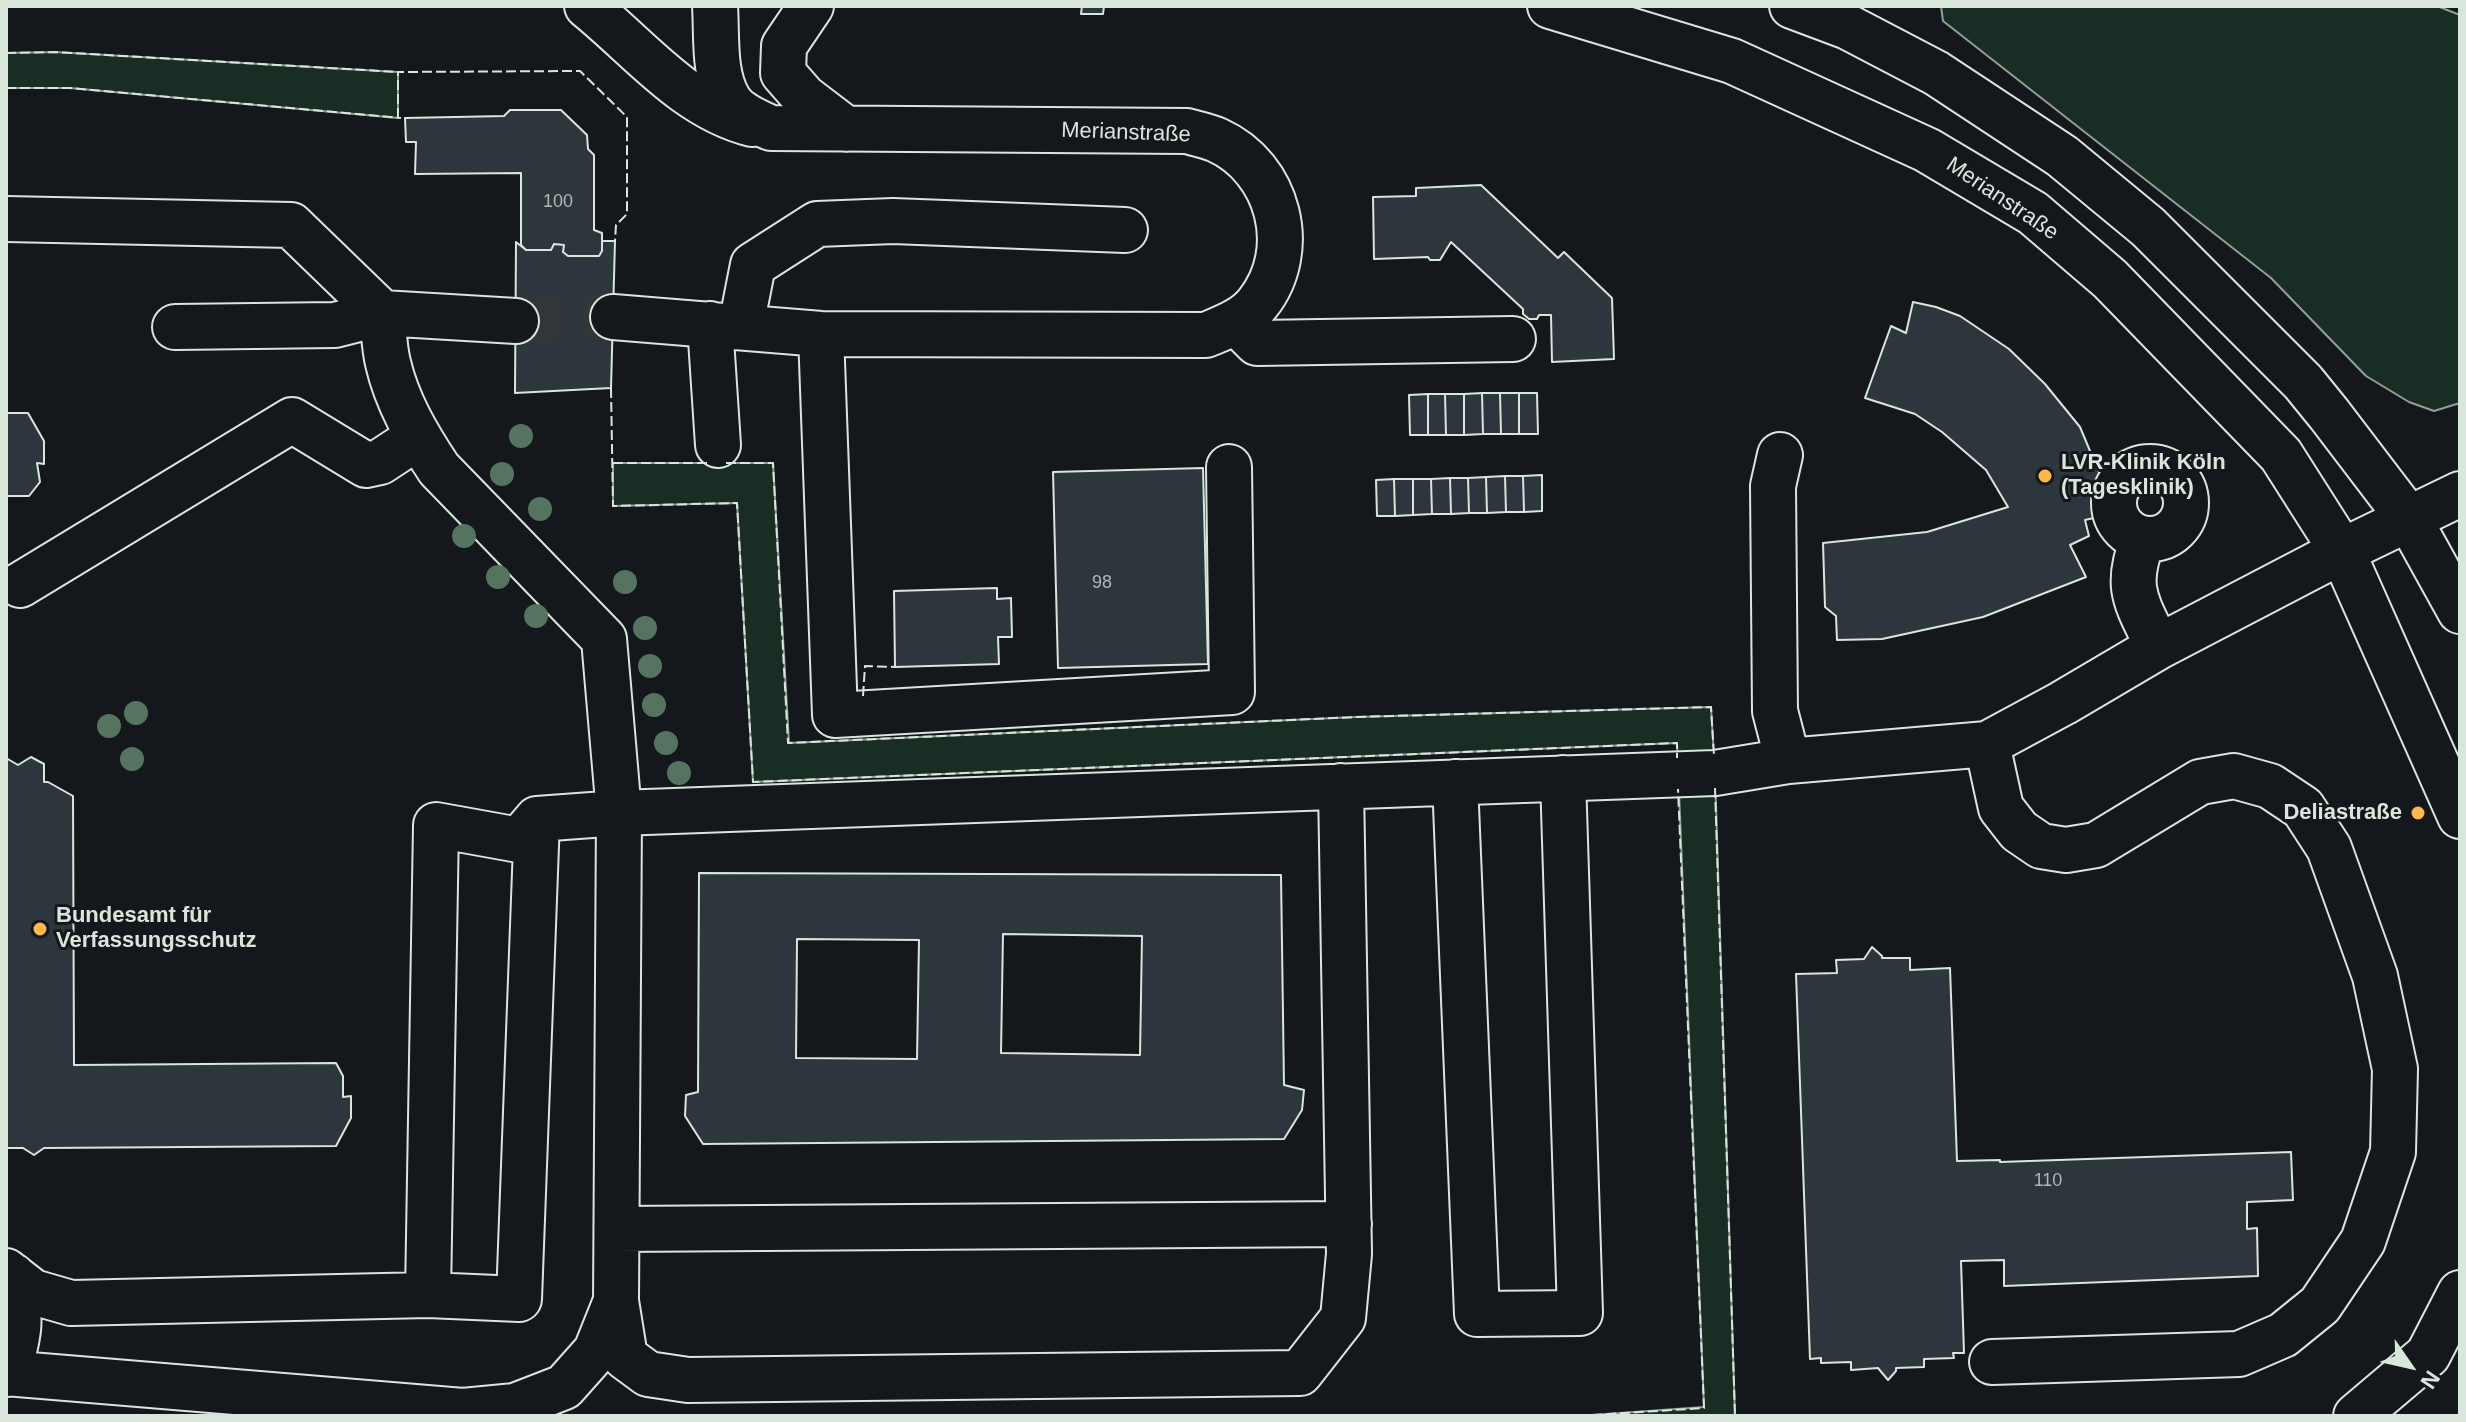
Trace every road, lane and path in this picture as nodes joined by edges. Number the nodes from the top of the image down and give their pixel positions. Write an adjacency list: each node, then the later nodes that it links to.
1 (587, 6): 6 (main road)
2 (715, 6): 6 (main road, Merianstraße)
3 (811, 6): 7 (main road)
4 (1550, 6): 25 (main road, Merianstraße)
5 (1792, 6): 23 (main road)
6 (771, 128): 7 (main road, Merianstraße)
7 (846, 129): 13 (main road, Merianstraße)
8 (6, 219): 10 (main road)
9 (1125, 230): 14 (main road)
10 (382, 313): 12 (main road); 15 (main road); 18 (main road)
11 (613, 317): 14 (main road, Merianstraße)
12 (516, 321)
13 (1236, 322): 16 (main road, Merianstraße); 17 (main road)
14 (707, 323): 16 (main road, Merianstraße); 19 (main road)
15 (175, 327)
16 (821, 334): 21 (main road)
17 (1513, 339)
18 (418, 437): 26 (main road); 34 (main road)
19 (718, 445)
20 (1780, 455): 30 (main road)
21 (1229, 467)
22 (2460, 494): 23 (main road)
23 (2409, 519): 25 (main road); 27 (main road)
24 (2143, 539): 28 (main road)
25 (2342, 551): 28 (main road); 35 (main road, Merianstraße)
26 (20, 585)
27 (2460, 611)
28 (2158, 647): 29 (main road)
29 (1987, 744): 30 (main road); 43 (main road)
30 (1788, 761): 31 (main road)
31 (1563, 778): 32 (main road); 32 (main road)
32 (1455, 782): 33 (main road)
33 (1341, 786): 34 (main road); 37 (main road)
34 (619, 813): 36 (main road); 38 (main road)
35 (2460, 816)
36 (537, 819): 41 (main road); 41 (main road)
37 (1349, 1224): 38 (main road); 42 (main road)
38 (617, 1229): 42 (main road)
39 (9, 1273): 41 (main road); 44 (main road)
40 (2460, 1293): 45 (main road)
41 (428, 1295)
42 (616, 1301): 44 (main road)
43 (1992, 1362)
44 (7, 1374)
45 (2356, 1416)

